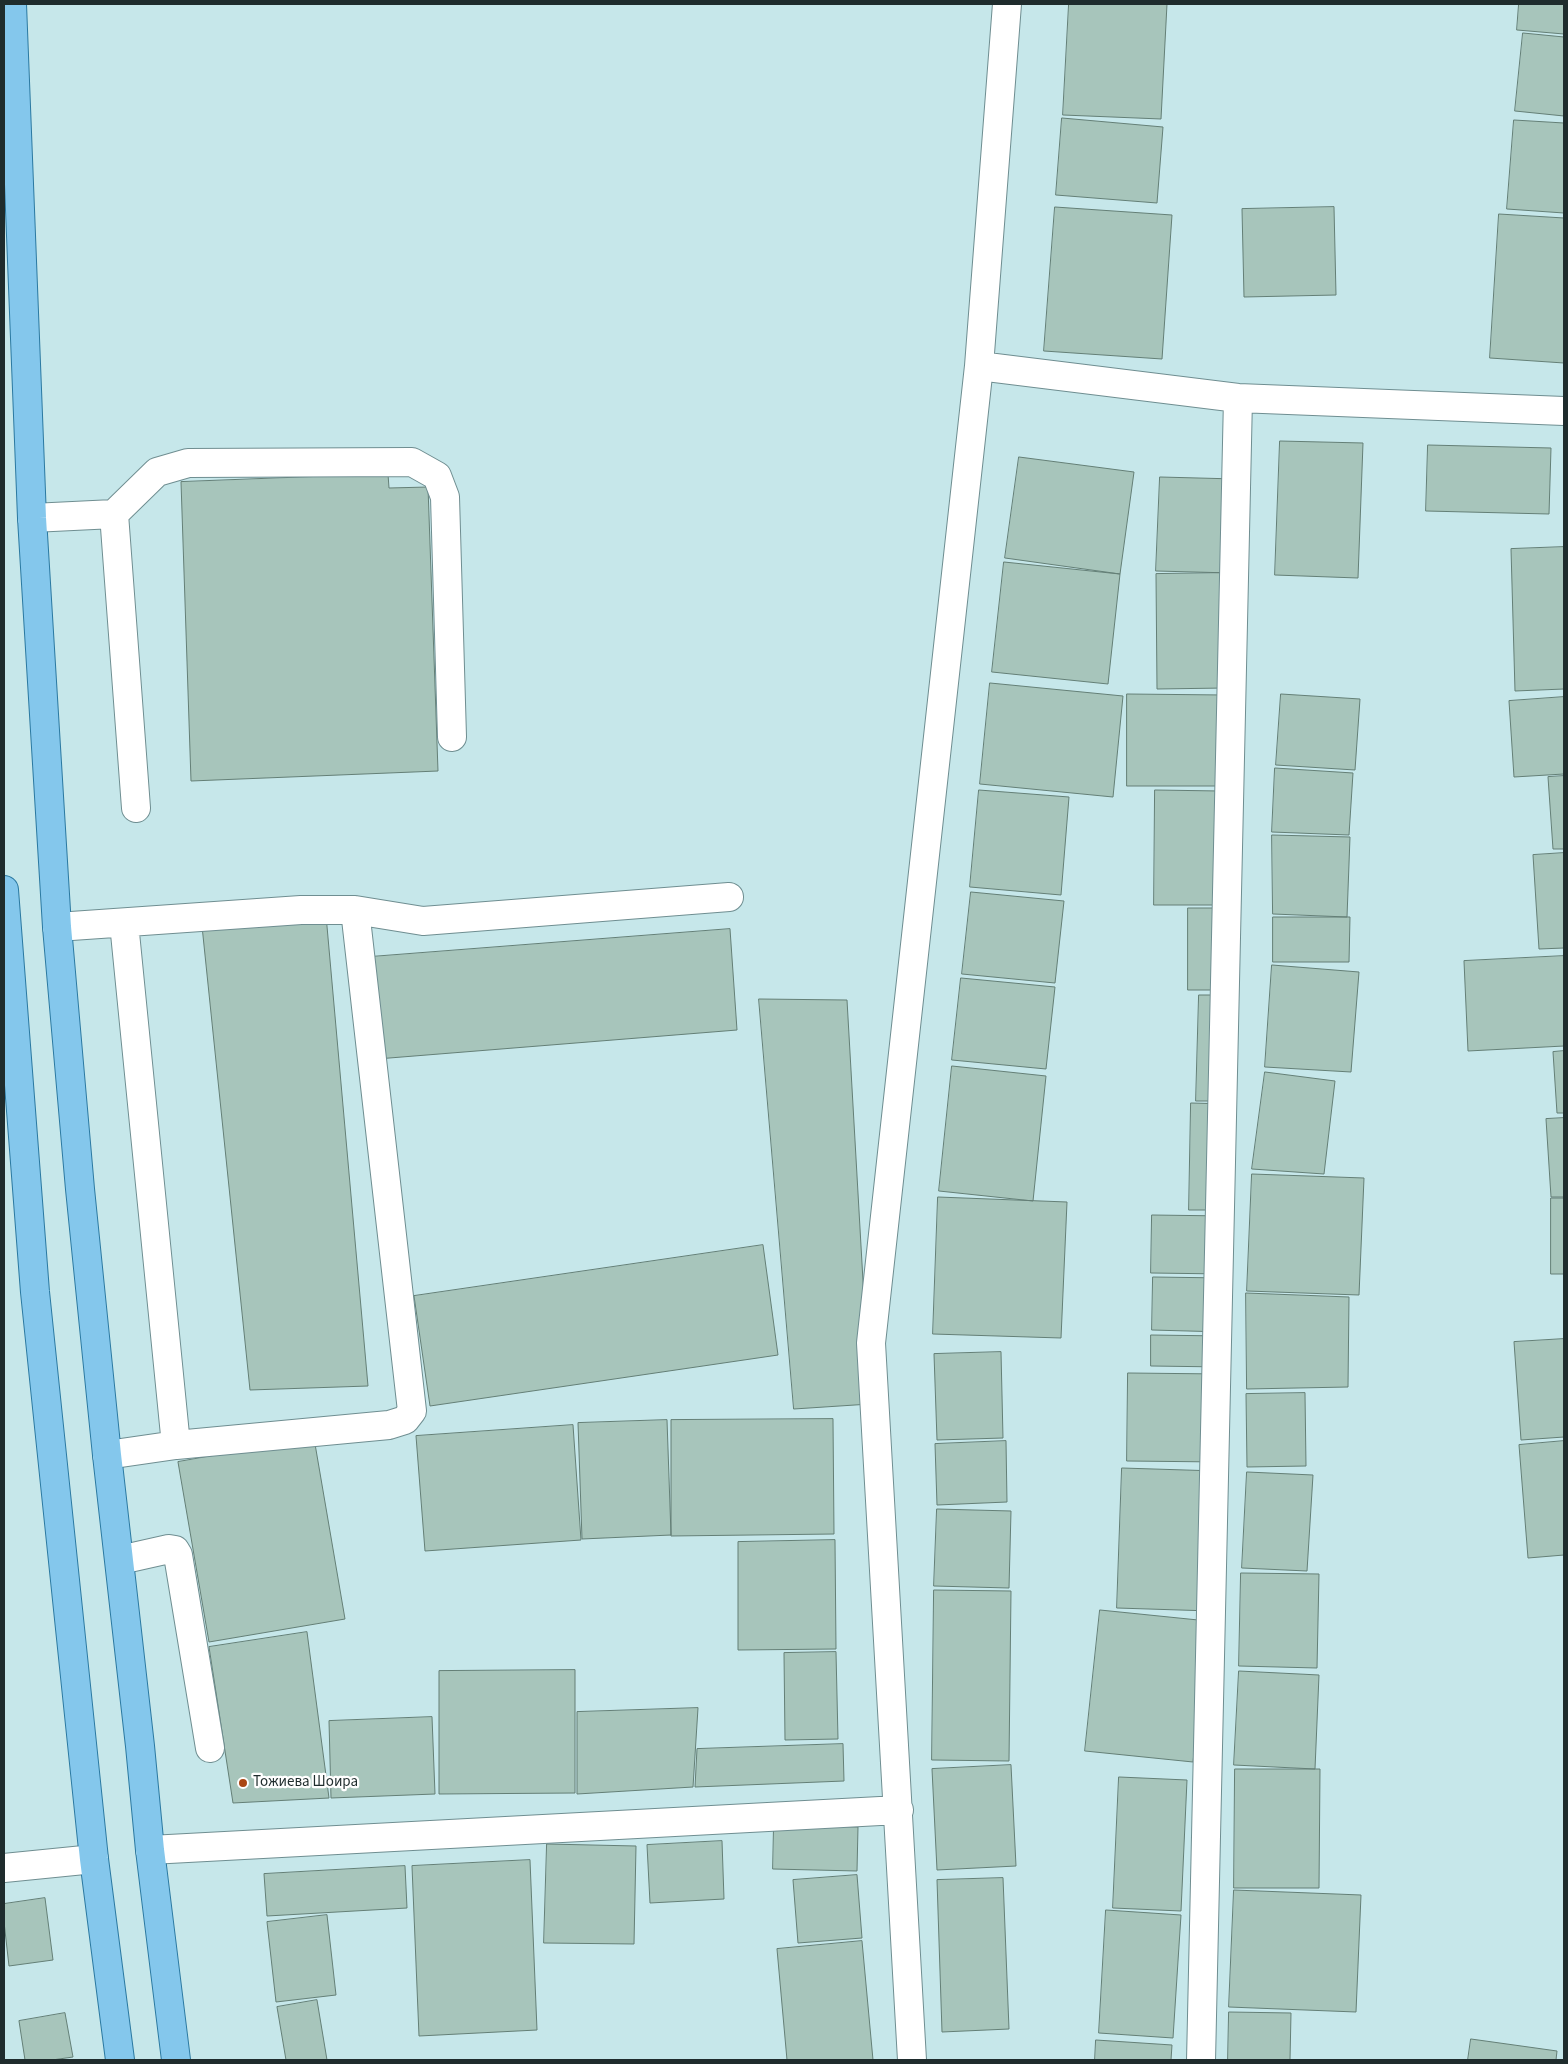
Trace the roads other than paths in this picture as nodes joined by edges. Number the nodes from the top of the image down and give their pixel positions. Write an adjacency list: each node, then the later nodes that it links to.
1 (12, 4): 7 (main road)
2 (1007, 4): 3 (street)
3 (979, 366): 4 (street); 19 (street)
4 (1238, 398): 5 (street); 26 (street)
5 (1564, 411)
6 (114, 514): 7 (street); 8 (street); 9 (street)
7 (32, 518): 14 (main road)
8 (452, 737)
9 (136, 808)
10 (4, 890): 21 (main road)
11 (729, 897): 12 (street)
12 (355, 910): 13 (street); 15 (street)
13 (124, 923): 14 (street); 15 (street)
14 (57, 927): 16 (main road)
15 (176, 1444): 16 (street)
16 (107, 1455): 17 (main road)
17 (120, 1560): 18 (street); 20 (main road)
18 (210, 1748)
19 (899, 1810): 20 (street); 25 (street)
20 (150, 1850): 24 (main road)
21 (94, 1859): 22 (street); 23 (main road)
22 (4, 1868)
23 (120, 2060)
24 (176, 2060)
25 (912, 2060)
26 (1201, 2060)

